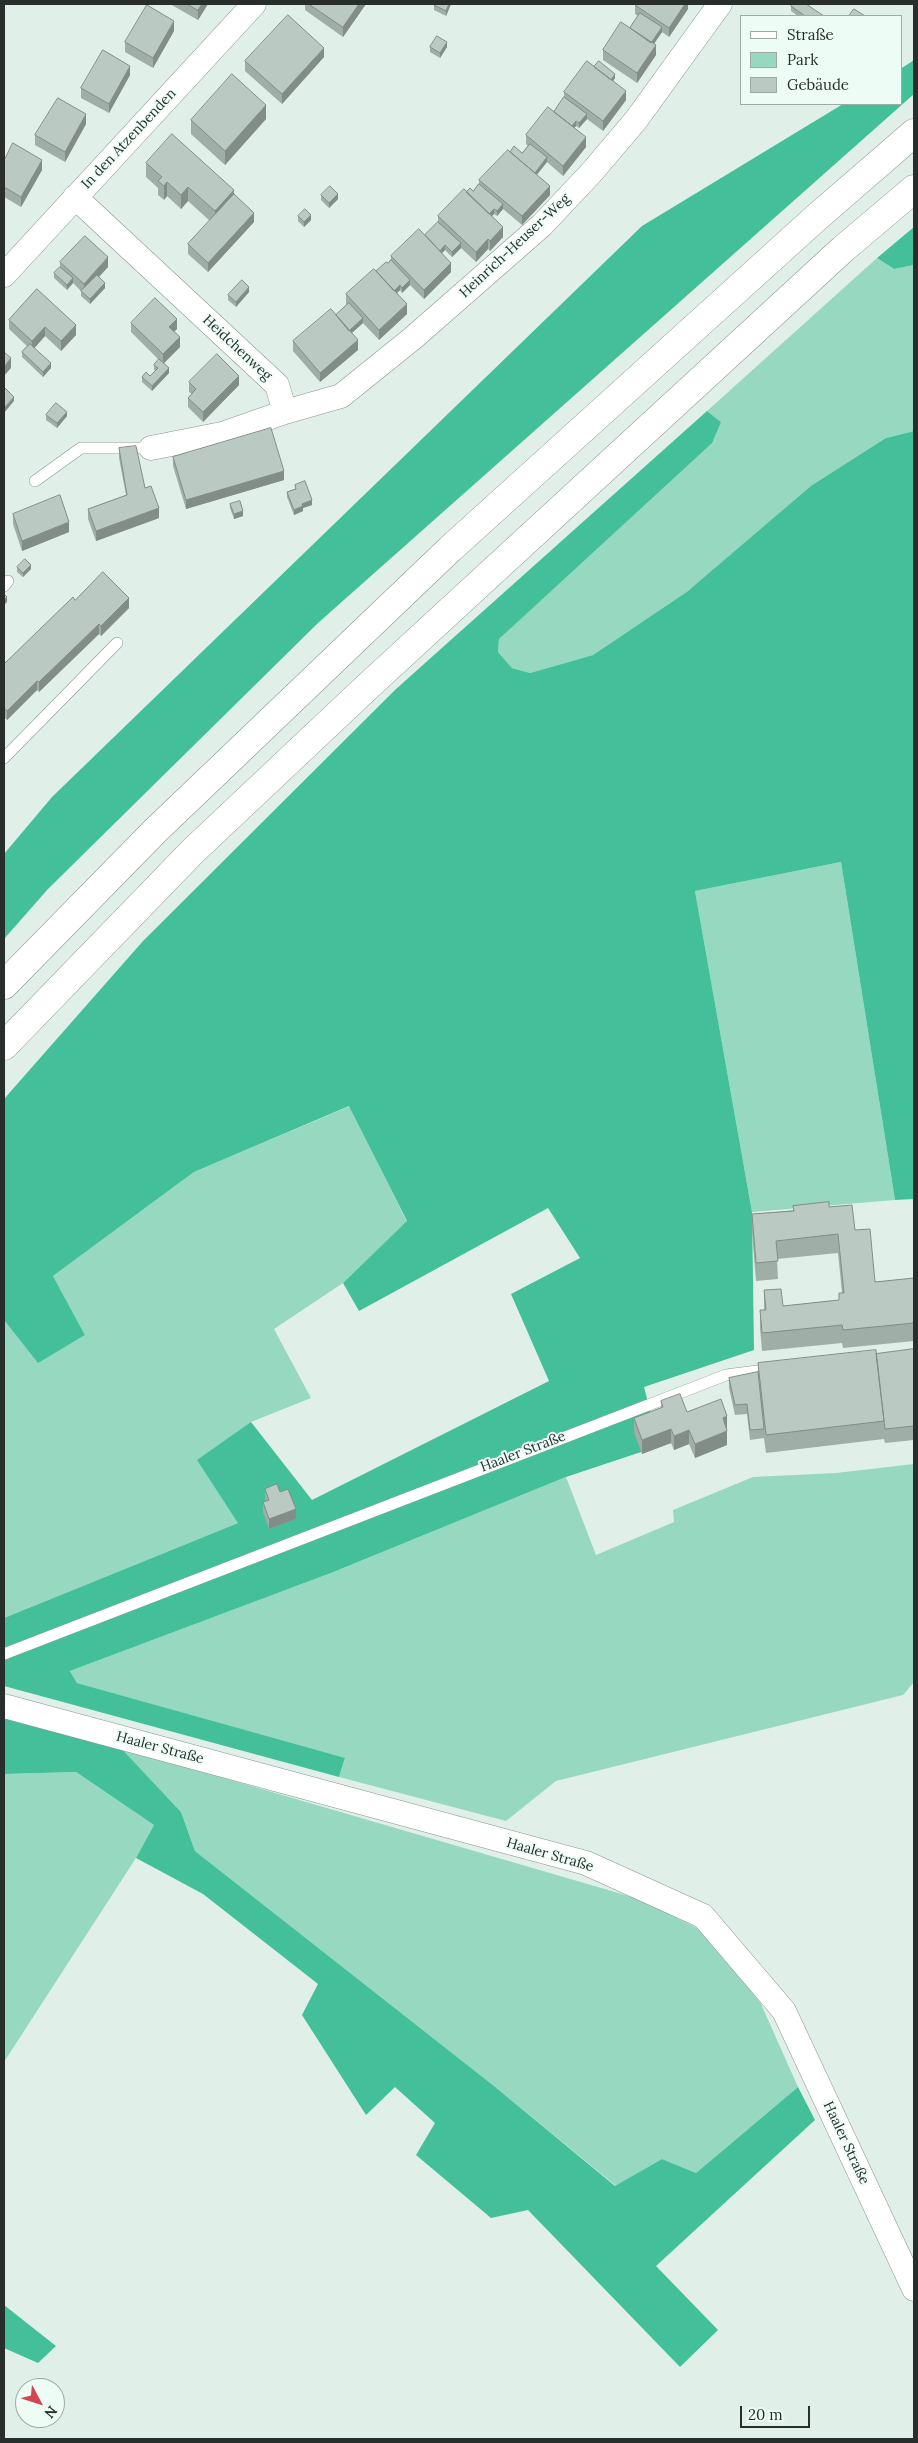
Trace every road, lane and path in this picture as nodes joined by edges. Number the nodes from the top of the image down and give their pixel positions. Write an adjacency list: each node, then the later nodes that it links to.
1 (254, 4): 5 (street, In den Atzenbenden)
2 (720, 4): 7 (street, Heinrich-Heuser-Weg)
3 (914, 134): 12 (highway)
4 (914, 188): 13 (highway)
5 (75, 196): 6 (street, In den Atzenbenden); 7 (street, Heidchenweg)
6 (4, 275)
7 (285, 412): 8 (street)
8 (150, 448): 9 (lane)
9 (35, 481)
10 (117, 643): 11 (lane)
11 (4, 758)
12 (4, 985)
13 (4, 1046)
14 (786, 1368): 15 (lane, Haaler Straße)
15 (4, 1654)
16 (4, 1706): 17 (street, Haaler Straße)
17 (914, 2289)

